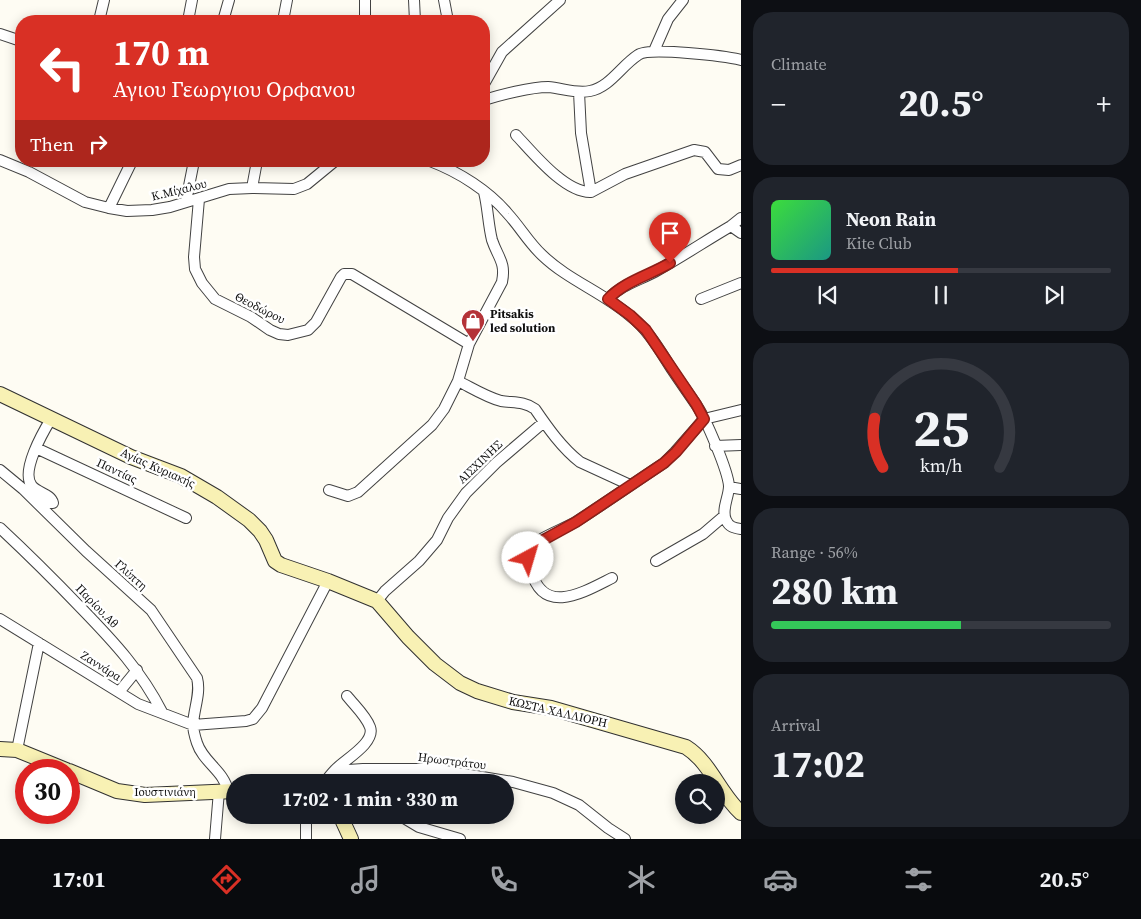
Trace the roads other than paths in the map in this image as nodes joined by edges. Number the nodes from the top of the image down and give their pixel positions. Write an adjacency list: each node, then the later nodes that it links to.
1 (104, 0): 10 (street)
2 (192, 0): 11 (street)
3 (229, 0): 12 (street)
4 (287, 0): 13 (street)
5 (364, 0): 14 (street)
6 (414, 0): 15 (street)
7 (444, 0): 16 (street)
8 (560, 0): 21 (street)
9 (683, 0): 19 (street)
10 (100, 15)
11 (189, 15)
12 (225, 15)
13 (284, 15)
14 (365, 15)
15 (414, 15)
16 (447, 15)
17 (0, 34): 18 (street)
18 (15, 38)
19 (654, 52): 20 (street); 22 (street)
20 (741, 60)
21 (490, 73)
22 (579, 92): 23 (street); 36 (street)
23 (490, 99)
24 (516, 135): 36 (street)
25 (0, 160): 27 (street, Κ.Μίχαλου)
26 (741, 165): 36 (street)
27 (15, 166)
28 (17, 167): 39 (street, Κ.Μίχαλου)
29 (129, 167): 39 (street)
30 (193, 167): 38 (street)
31 (256, 167): 34 (street)
32 (328, 167): 34 (street, Κ.Μίχαλου)
33 (442, 167): 35 (street)
34 (252, 188): 37 (street, Κ.Μίχαλου)
35 (484, 192): 44 (street); 46 (street)
36 (591, 192)
37 (199, 199): 38 (street, Κ.Μίχαλου); 46 (street, Θεοδώρου)
38 (186, 201): 39 (street, Κ.Μίχαλου)
39 (109, 208)
40 (741, 218): 41 (street)
41 (732, 226): 42 (street); 44 (street)
42 (741, 233)
43 (741, 283): 45 (street)
44 (608, 299): 51 (street)
45 (701, 299)
46 (470, 344): 47 (street)
47 (458, 381): 52 (street); 61 (street)
48 (0, 394): 50 (street, Αγίας Κυριακής)
49 (741, 410): 51 (street)
50 (51, 419): 55 (street); 68 (street, Αγίας Κυριακής)
51 (704, 419): 54 (street); 57 (street)
52 (544, 422): 57 (street); 69 (street, ΑΙΣΧΙΝΗΣ)
53 (741, 445): 54 (street)
54 (715, 446): 58 (street)
55 (36, 448): 60 (street); 63 (street, Παντίας)
56 (0, 470): 60 (street, Γλύπτη)
57 (630, 485): 67 (street)
58 (729, 487): 59 (street); 62 (street)
59 (741, 488)
60 (23, 489): 76 (street, Γλύπτη)
61 (329, 490)
62 (724, 516): 65 (street); 66 (street)
63 (186, 518)
64 (0, 528): 72 (street, Παρίου.Αθ)
65 (741, 529)
66 (656, 561)
67 (612, 578)
68 (328, 581): 69 (street, Αγίας Κυριακής); 76 (street)
69 (377, 601): 88 (street, ΚΩΣΤΑ ΧΑΛΛΙΟΡΗ)
70 (0, 619): 71 (street, Ζαννάρα)
71 (40, 643): 73 (street, Ζαννάρα); 78 (street)
72 (137, 670): 73 (street); 75 (street, Παρίου.Αθ)
73 (119, 692): 75 (street, Ζαννάρα)
74 (347, 696): 81 (street)
75 (162, 712): 76 (street, Ζαννάρα)
76 (193, 725): 85 (street)
77 (0, 748): 78 (street, Ιουστινιάνη)
78 (17, 750): 79 (street, Ιουστινιάνη)
79 (38, 759)
80 (363, 769): 81 (street, Ηρωστράτου); 83 (street); 96 (street, Ηρωστράτου)
81 (334, 771): 82 (street)
82 (332, 774)
83 (363, 774)
84 (80, 776): 86 (street, Ιουστινιάνη)
85 (226, 788)
86 (226, 791)
87 (226, 795): 92 (street)
88 (741, 813)
89 (306, 824): 93 (street)
90 (344, 824): 94 (street)
91 (415, 824): 95 (street)
92 (215, 839)
93 (306, 839)
94 (351, 839)
95 (460, 839)
96 (625, 839)

